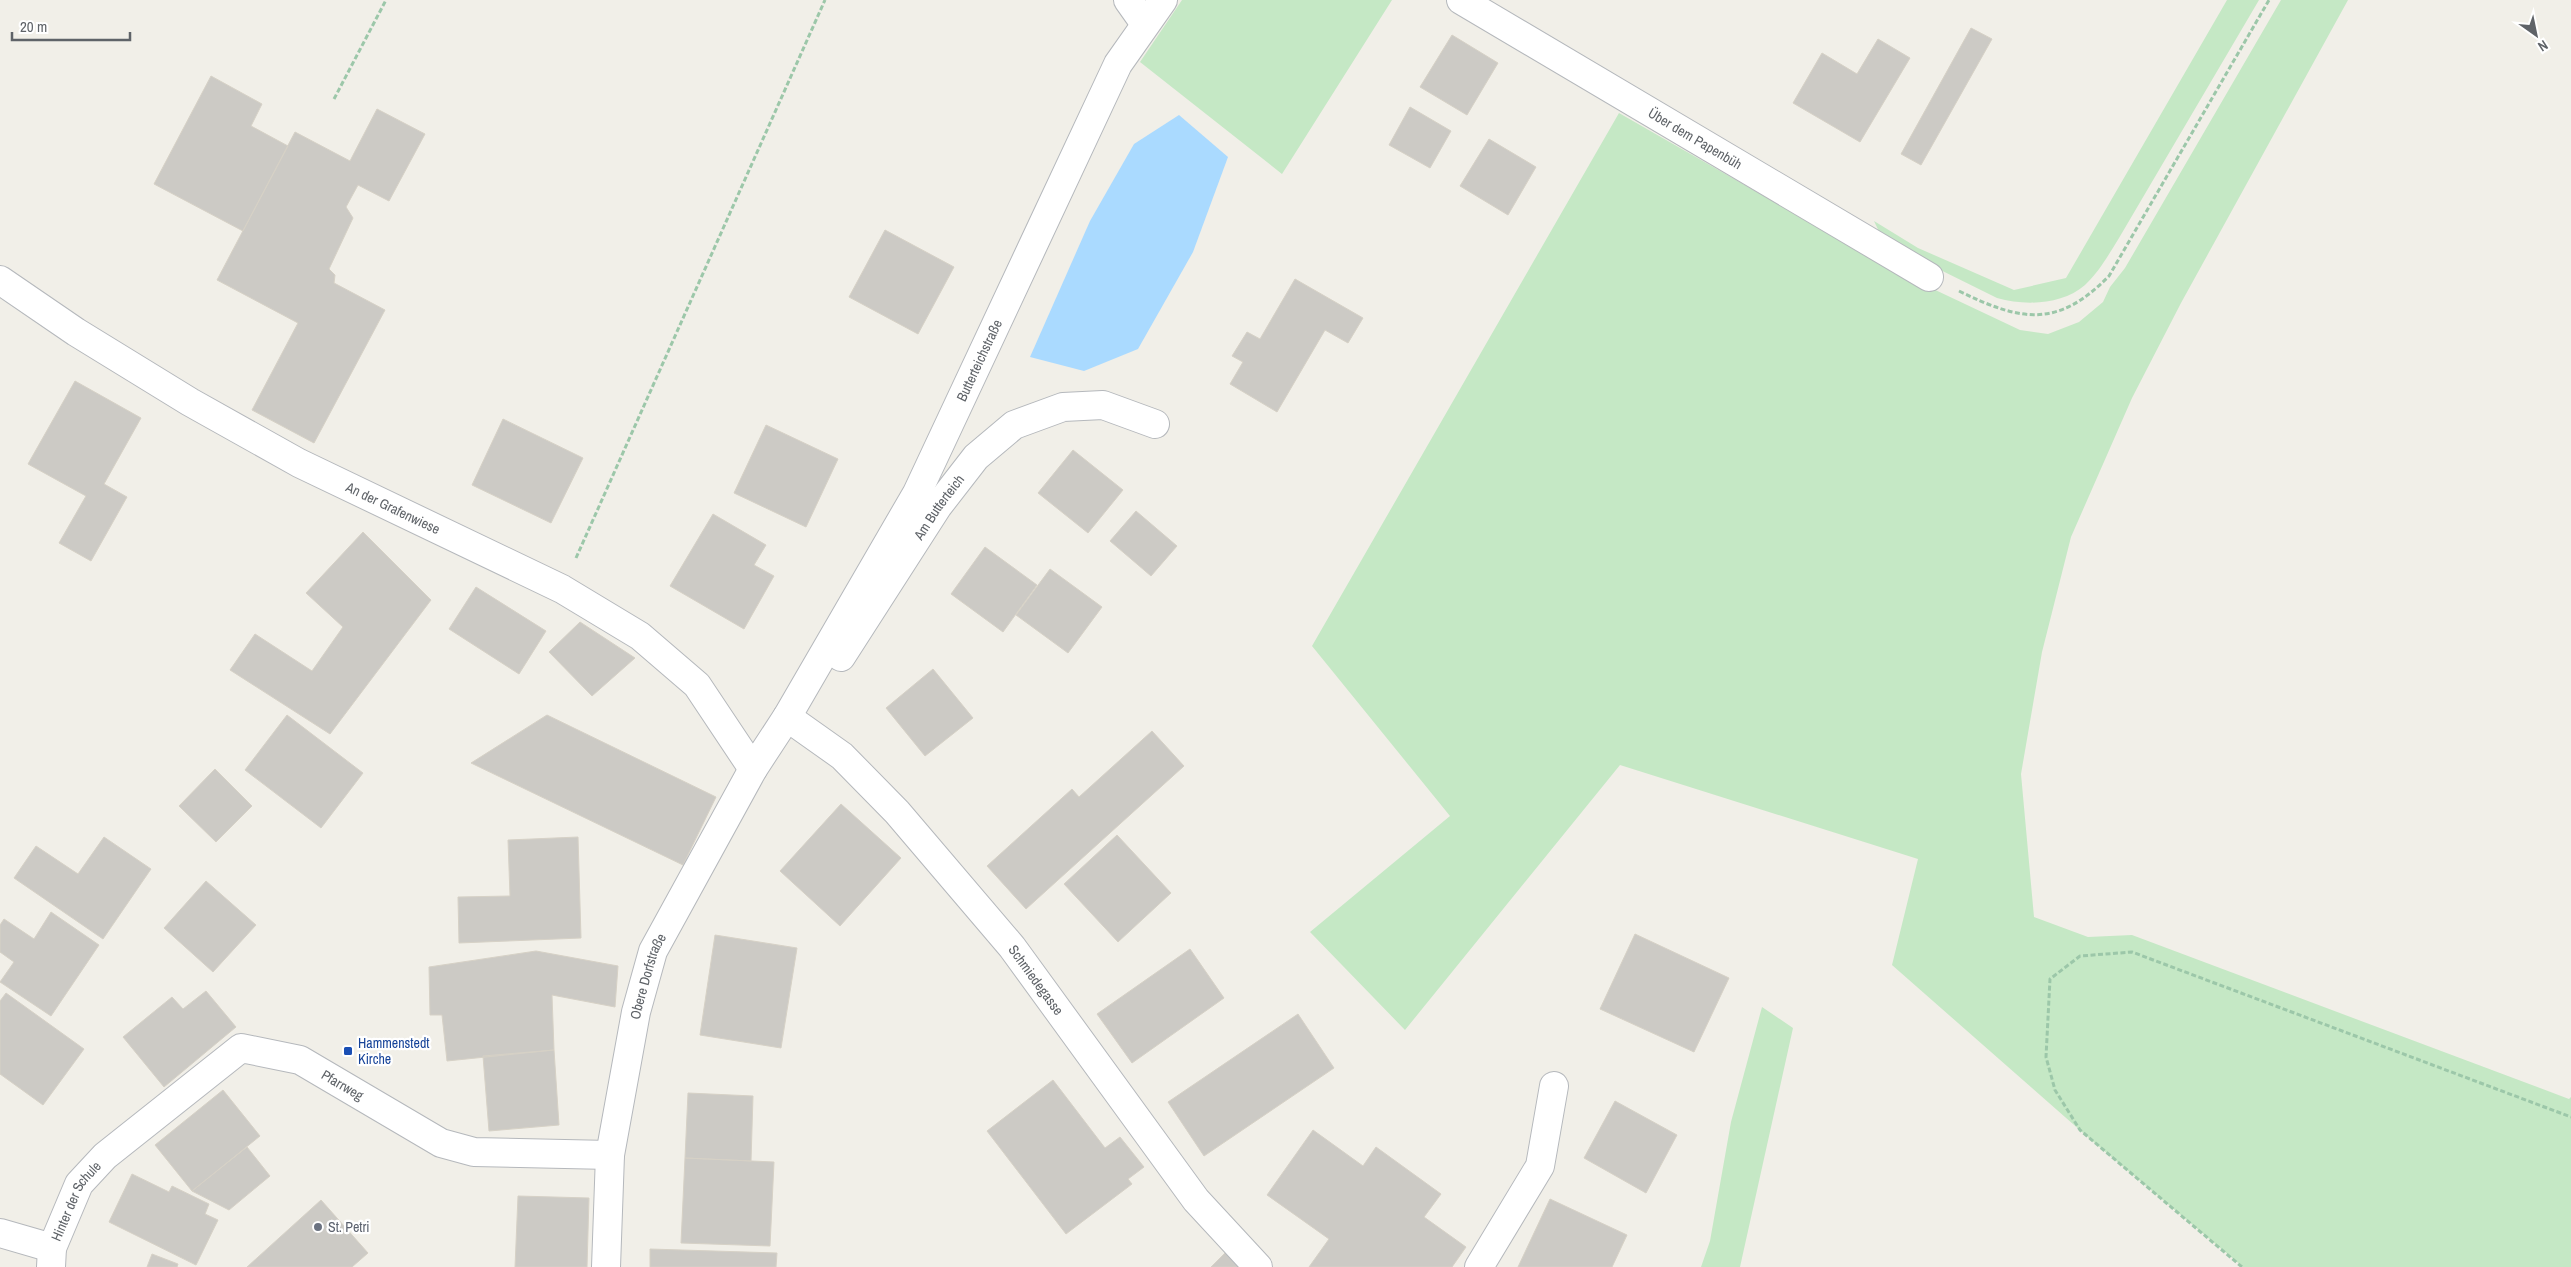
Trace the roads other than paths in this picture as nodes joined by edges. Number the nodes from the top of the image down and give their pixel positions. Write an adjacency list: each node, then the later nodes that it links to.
1 (1128, 0): 4 (street)
2 (1163, 0): 4 (street, Butterteichstraße)
3 (1461, 0): 5 (street, Über dem Papenbüh)
4 (1145, 24): 8 (street, Butterteichstraße)
5 (1929, 277)
6 (0, 280): 9 (street, An der Grafenwiese)
7 (1155, 424): 8 (street, Am Butterteich)
8 (787, 717): 9 (street, Obere Dorfstraße); 16 (street, Schmiedegasse)
9 (753, 769): 11 (street, Obere Dorfstraße)
10 (1554, 1086): 17 (street)
11 (610, 1155): 12 (street, Pfarrweg); 15 (street, Obere Dorfstraße)
12 (105, 1156): 14 (street, Hinter der Schule)
13 (0, 1233): 14 (street)
14 (51, 1258)
15 (606, 1267)
16 (1258, 1267)
17 (1480, 1267)

